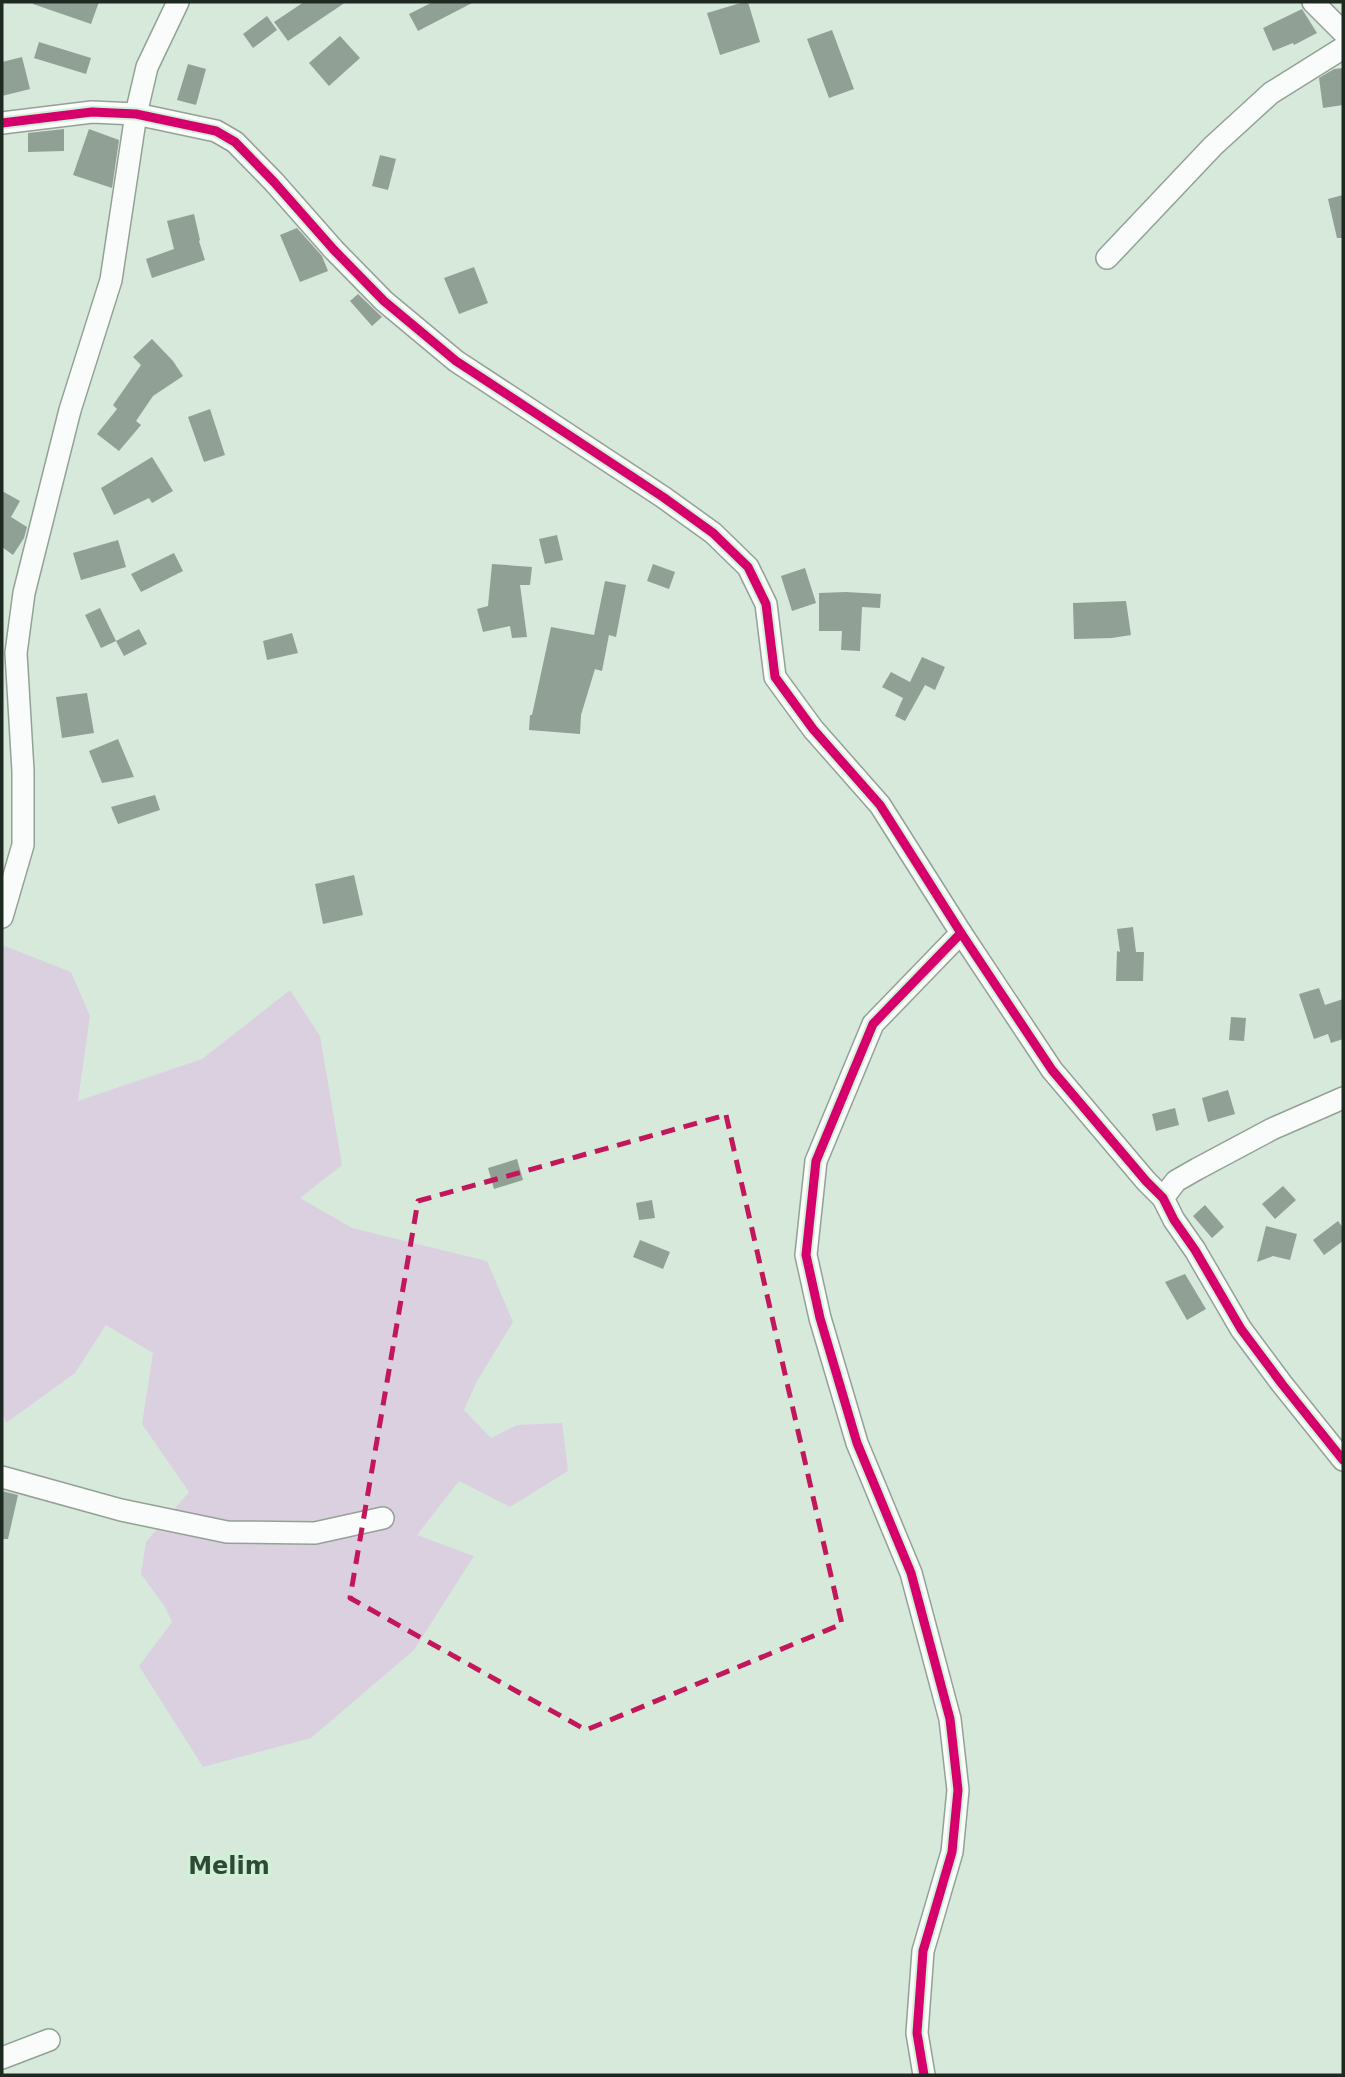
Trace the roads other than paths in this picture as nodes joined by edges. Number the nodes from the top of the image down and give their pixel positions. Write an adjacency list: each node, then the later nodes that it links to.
1 (178, 2): 5 (street)
2 (1313, 2): 3 (street)
3 (1343, 32)
4 (1343, 48): 7 (street)
5 (136, 114): 6 (street); 8 (street); 9 (street)
6 (2, 123)
7 (1107, 258)
8 (2, 917)
9 (961, 933): 11 (street); 17 (street)
10 (1343, 1098): 11 (street)
11 (1163, 1198): 12 (street)
12 (1343, 1460)
13 (2, 1477): 14 (street)
14 (383, 1518)
15 (49, 2040): 16 (street)
16 (2, 2057)
17 (924, 2075)

